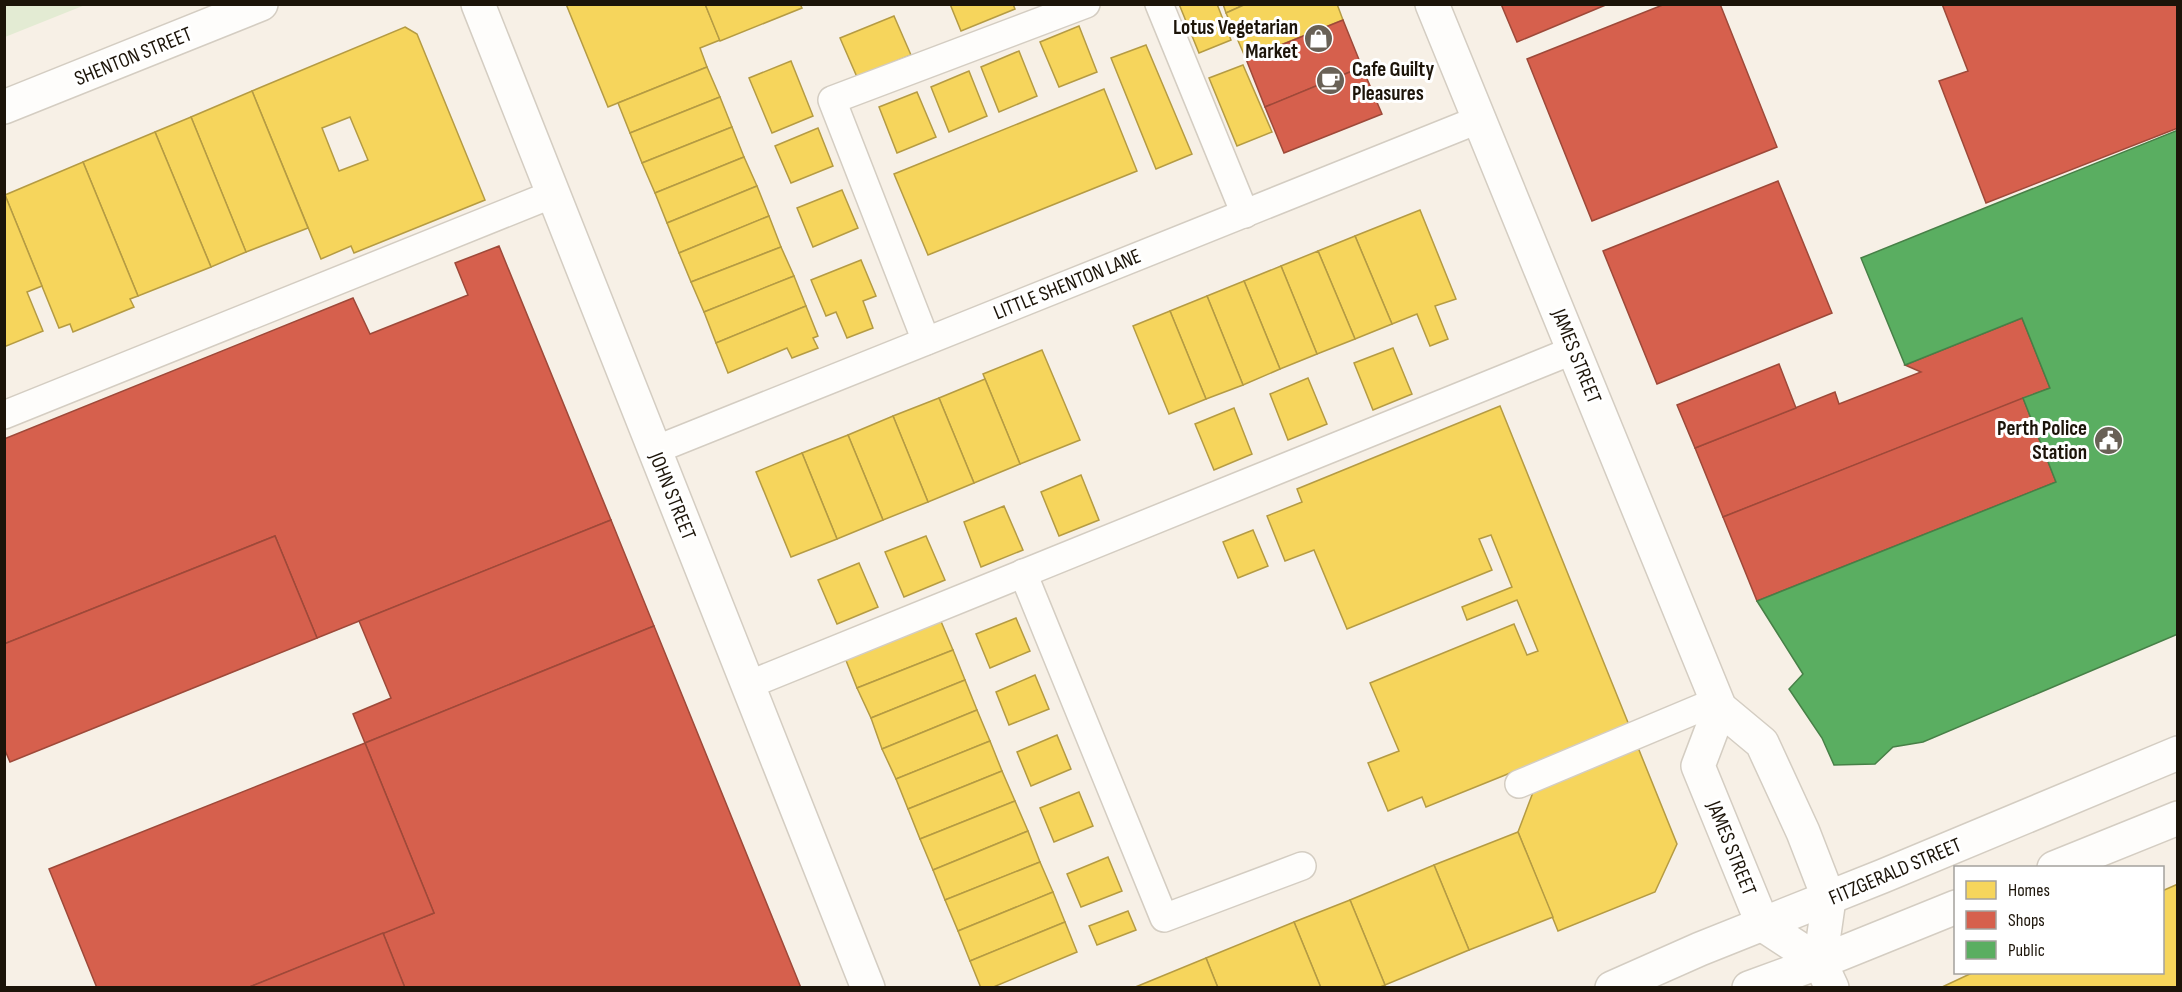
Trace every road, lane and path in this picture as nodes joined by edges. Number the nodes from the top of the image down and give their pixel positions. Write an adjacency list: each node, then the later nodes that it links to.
1 (261, 4): 6 (street, SHENTON STREET)
2 (478, 4): 8 (street, JOHN STREET)
3 (1086, 4): 10 (lane)
4 (1159, 4): 9 (lane)
5 (1432, 4): 7 (street, JAMES STREET)
6 (4, 107)
7 (1480, 119): 9 (lane, LITTLE SHENTON LANE); 11 (street, JAMES STREET)
8 (553, 195): 12 (lane); 13 (street, JOHN STREET)
9 (1245, 214): 10 (lane, LITTLE SHENTON LANE)
10 (926, 341): 13 (lane, LITTLE SHENTON LANE)
11 (1574, 350): 14 (lane); 16 (street, JAMES STREET)
12 (4, 415)
13 (655, 450): 15 (street, JOHN STREET)
14 (1023, 573): 15 (lane); 20 (lane)
15 (748, 685): 26 (street, JOHN STREET)
16 (1719, 705): 18 (lane); 22 (street, JAMES STREET); 24 (street, JAMES STREET)
17 (2178, 753): 22 (street, FITZGERALD STREET)
18 (1519, 784)
19 (2178, 818): 21 (street)
20 (1302, 866)
21 (2057, 866)
22 (1829, 899): 24 (street, FITZGERALD STREET); 25 (street, JAMES STREET)
23 (1954, 908): 25 (street)
24 (1763, 925): 25 (street); 27 (street, FITZGERALD STREET)
25 (1826, 975): 28 (street)
26 (868, 987)
27 (1612, 987)
28 (1749, 987)

